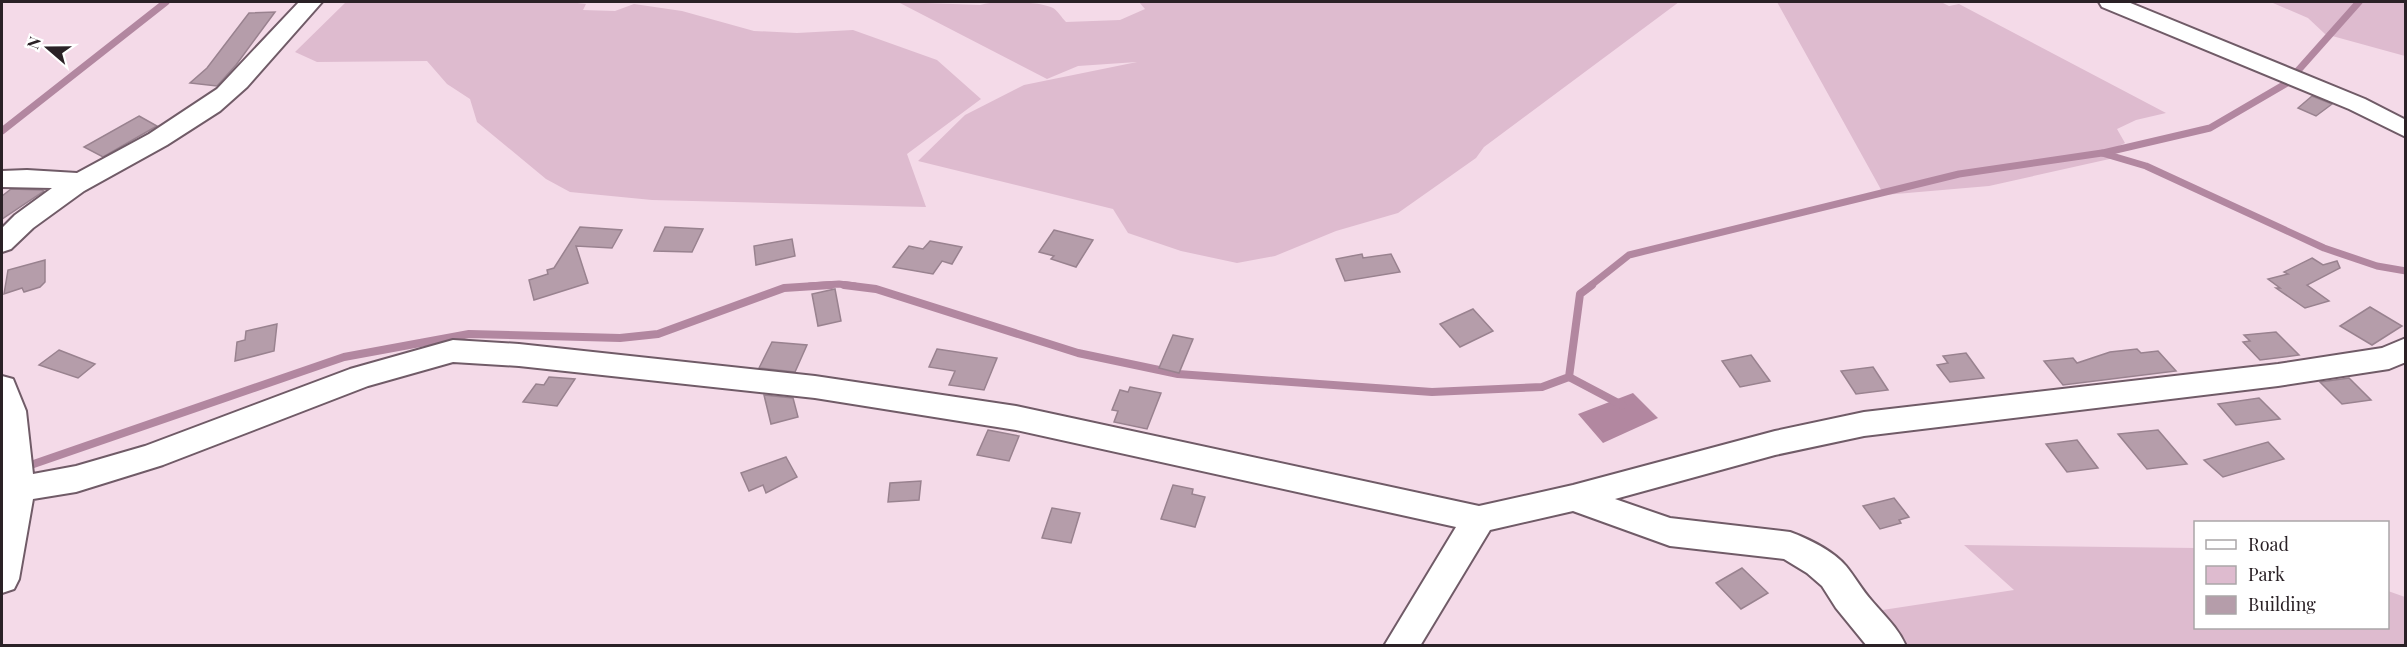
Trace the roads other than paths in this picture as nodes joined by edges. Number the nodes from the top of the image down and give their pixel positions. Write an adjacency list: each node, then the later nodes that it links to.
1 (311, 2): 5 (street)
2 (2110, 2): 3 (street)
3 (2406, 130)
4 (2, 179): 5 (street)
5 (80, 182): 6 (street)
6 (2, 243)
7 (2406, 348): 10 (street)
8 (2, 387): 9 (street)
9 (19, 489): 11 (street); 12 (street)
10 (1573, 498): 11 (street); 14 (street)
11 (1479, 519): 13 (street)
12 (2, 579)
13 (1401, 645)
14 (1889, 645)

